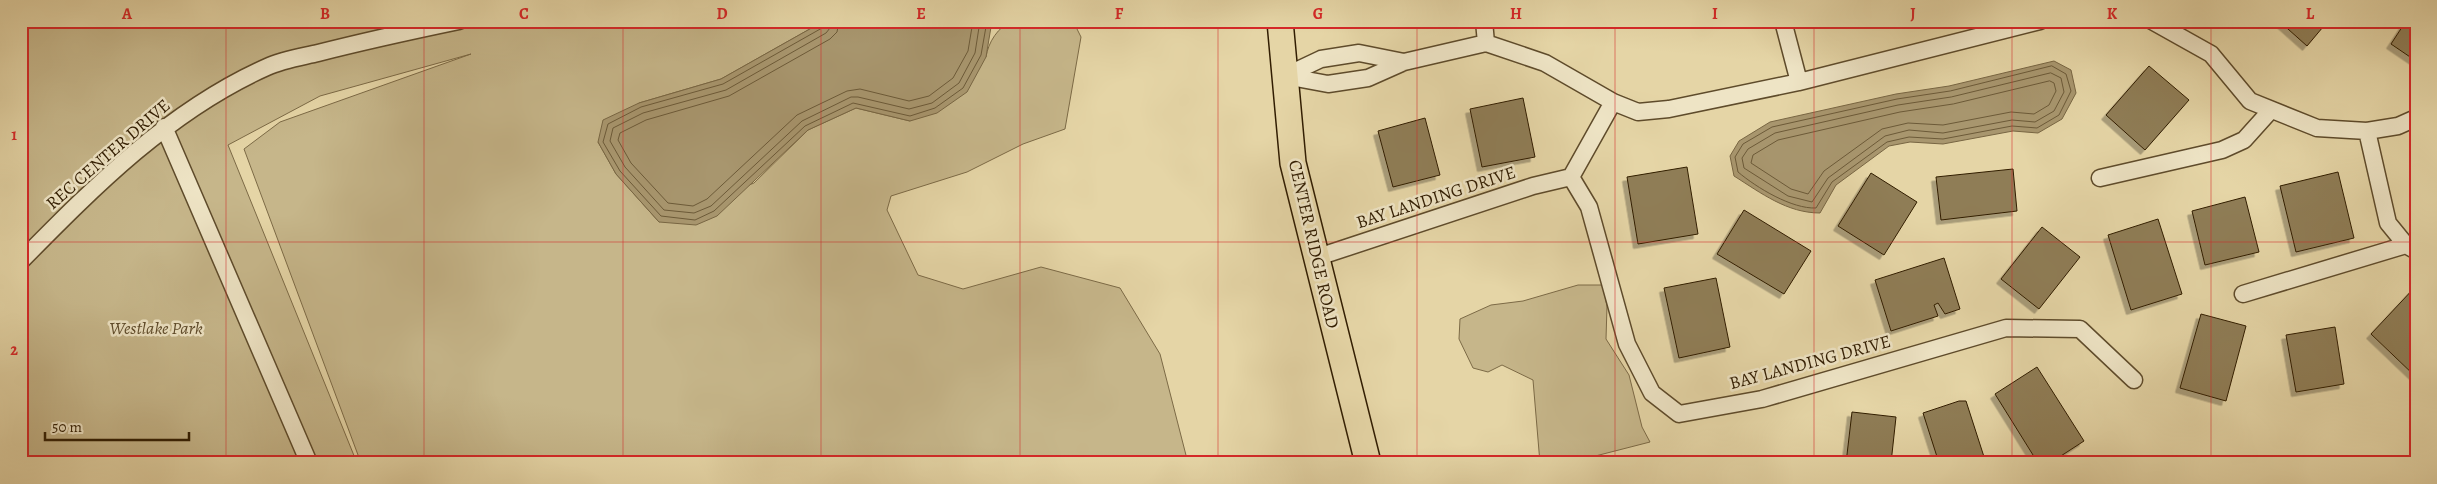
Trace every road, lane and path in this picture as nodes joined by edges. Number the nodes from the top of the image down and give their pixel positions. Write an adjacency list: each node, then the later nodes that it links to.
1 (459, 21): 14 (street, REC CENTER DRIVE)
2 (1280, 21): 9 (main road, CENTER RIDGE ROAD)
3 (1484, 21): 7 (street)
4 (1783, 21): 10 (street)
5 (2040, 21): 10 (street)
6 (2152, 21): 12 (street)
7 (1486, 43): 8 (street); 11 (street)
8 (1404, 62): 9 (street); 9 (street)
9 (1285, 76): 19 (main road, CENTER RIDGE ROAD)
10 (1799, 82): 11 (street)
11 (1612, 102): 16 (street)
12 (2271, 110): 15 (street); 17 (street)
13 (2416, 118): 15 (street)
14 (164, 127): 20 (street, REC CENTER DRIVE); 23 (street)
15 (2367, 131): 18 (street)
16 (1571, 177): 19 (street, BAY LANDING DRIVE); 22 (street, BAY LANDING DRIVE)
17 (2100, 178)
18 (2411, 247): 21 (street)
19 (1315, 258): 24 (main road, CENTER RIDGE ROAD)
20 (21, 261)
21 (2243, 294)
22 (2134, 380)
23 (309, 463)
24 (1368, 463)

